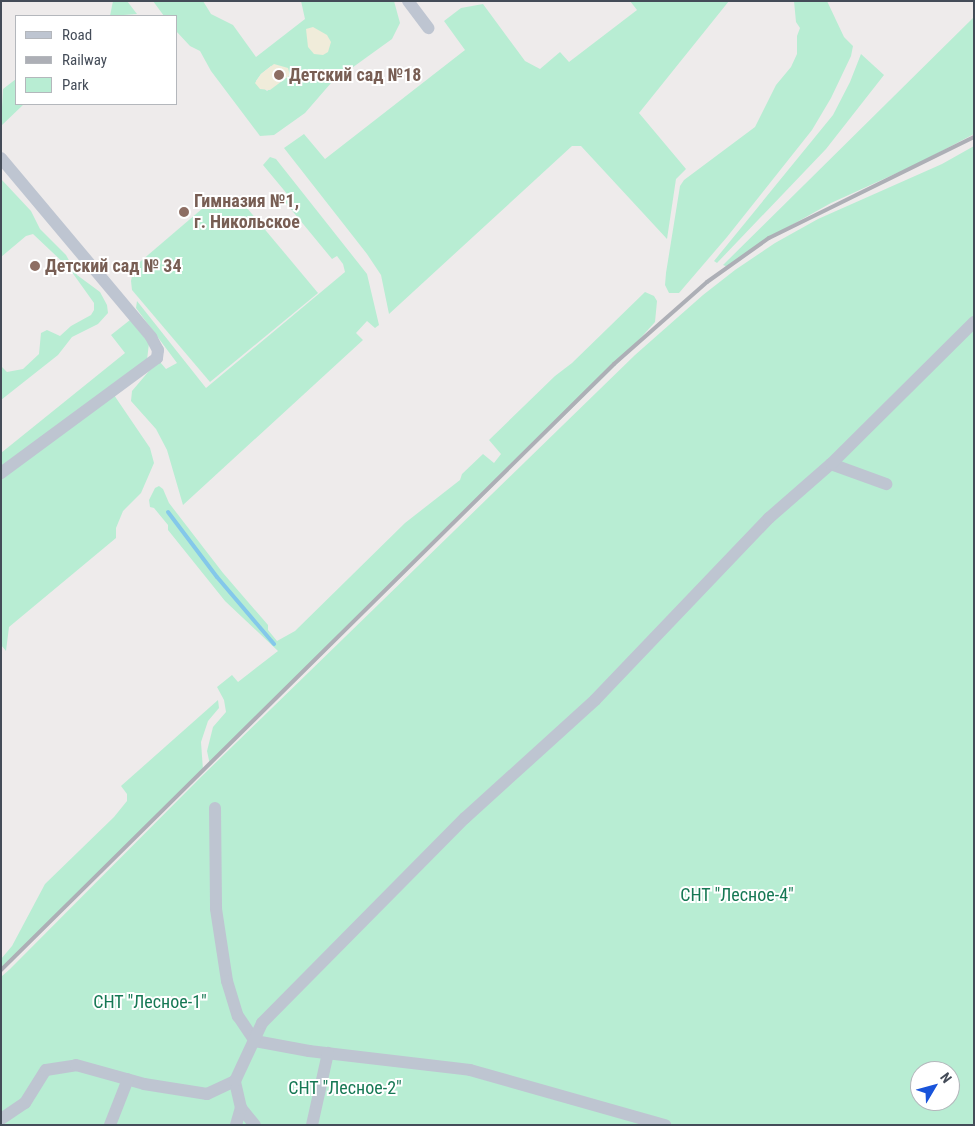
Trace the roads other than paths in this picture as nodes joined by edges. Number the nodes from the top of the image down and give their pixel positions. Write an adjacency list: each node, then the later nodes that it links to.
1 (408, 1): 2 (street)
2 (428, 28)
3 (1, 158): 6 (street)
4 (974, 322): 5 (street)
5 (831, 464): 7 (street); 9 (street)
6 (1, 473)
7 (886, 484)
8 (215, 808): 9 (street)
9 (255, 1041): 10 (street); 12 (street)
10 (328, 1053): 18 (street); 19 (street)
11 (128, 1079): 12 (street); 14 (street); 15 (street)
12 (235, 1081): 13 (street)
13 (241, 1108): 16 (street); 17 (street)
14 (1, 1119)
15 (110, 1125)
16 (236, 1125)
17 (255, 1125)
18 (312, 1125)
19 (665, 1125)

